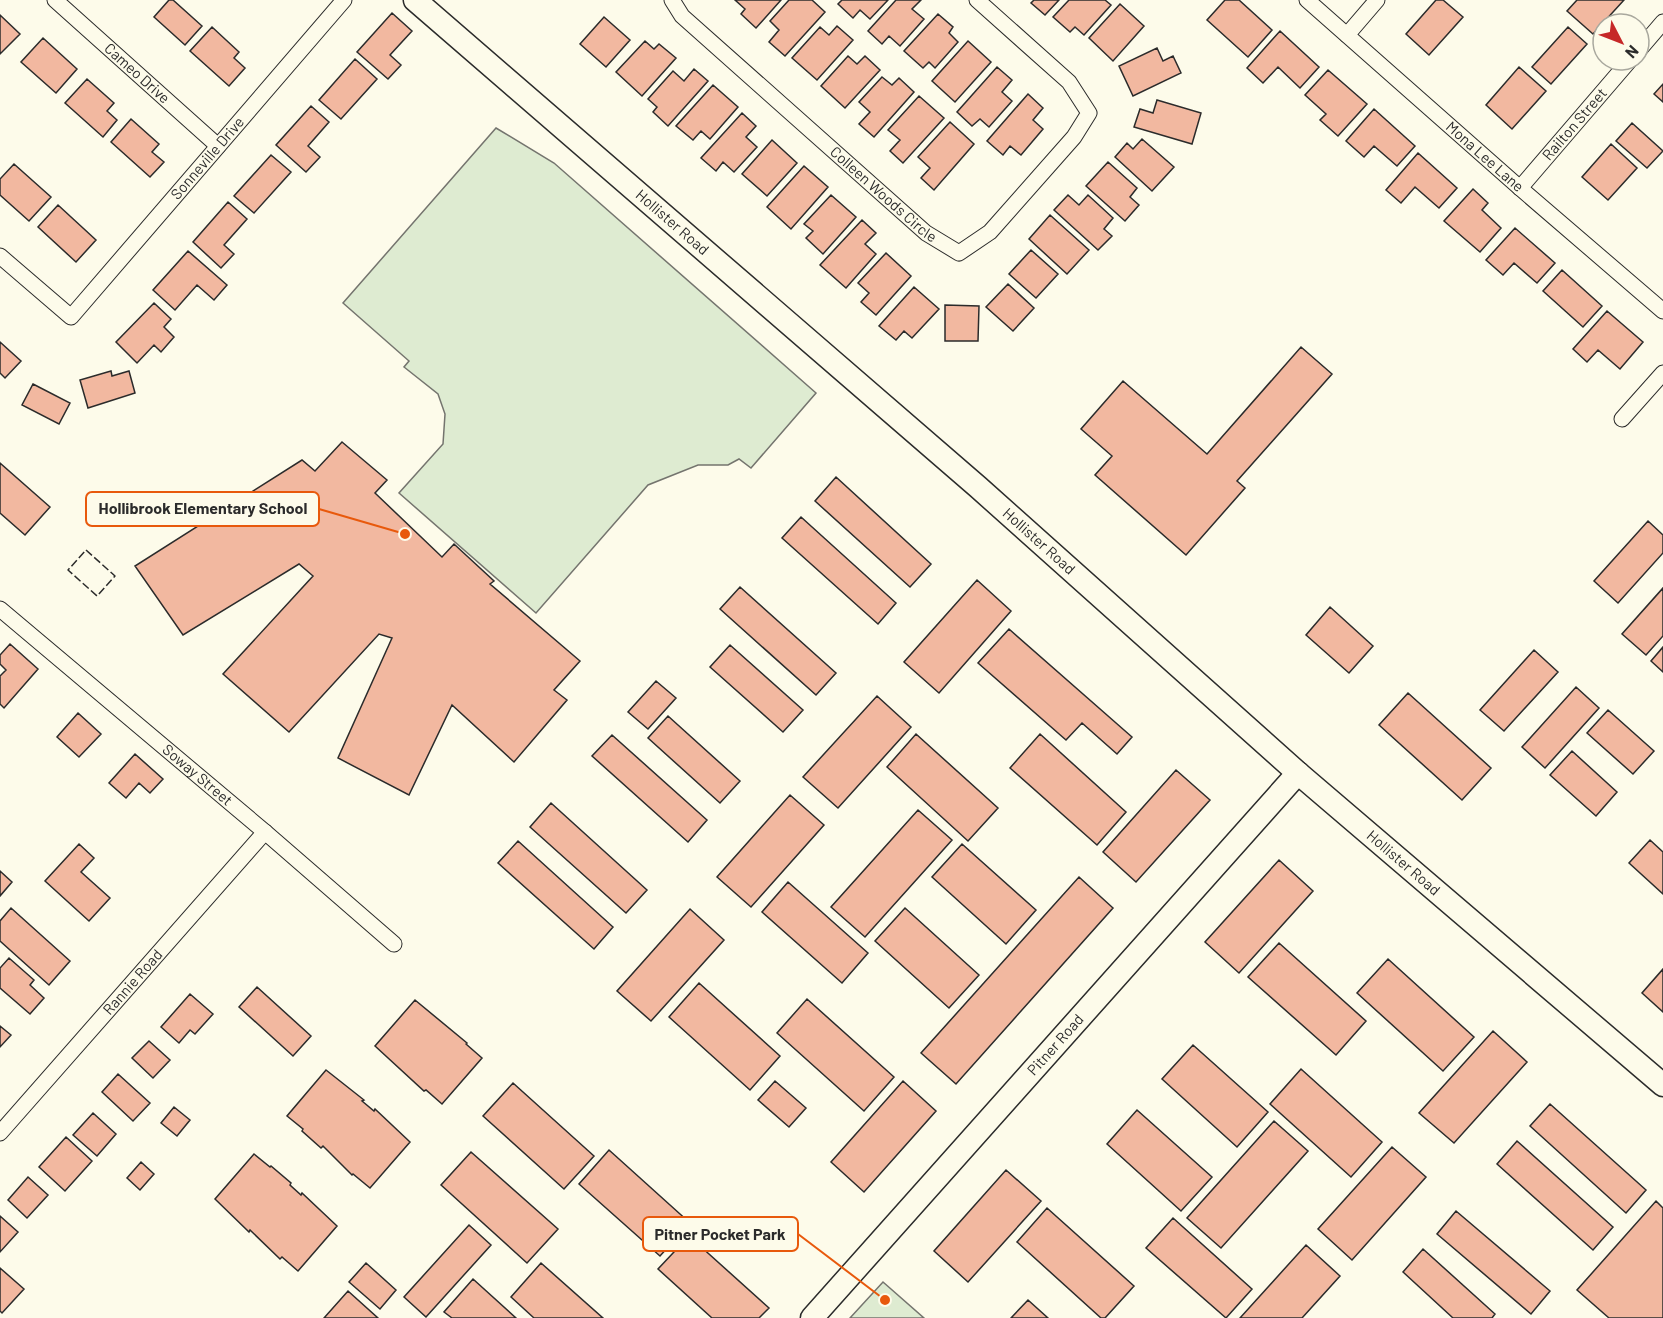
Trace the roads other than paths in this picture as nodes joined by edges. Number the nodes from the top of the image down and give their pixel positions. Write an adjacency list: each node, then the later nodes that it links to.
1 (55, 0): 12 (street, Cameo Drive)
2 (344, 0): 12 (street, Sonneville Drive)
3 (416, 0): 19 (street, Hollister Road)
4 (672, 0): 5 (street, Colleen Woods Circle)
5 (977, 0)
6 (1307, 0): 9 (street, Mona Lee Lane)
7 (1377, 0): 9 (street)
8 (1663, 22): 10 (street)
9 (1347, 35): 13 (street, Mona Lee Lane)
10 (1651, 36)
11 (1620, 72): 13 (street, Railton Street)
12 (218, 146): 14 (street, Sonneville Drive)
13 (1520, 188): 15 (street, Mona Lee Lane)
14 (0, 256)
15 (1663, 311)
16 (1663, 373): 17 (street)
17 (1622, 419)
18 (0, 609): 20 (street, Soway Street)
19 (1298, 772): 22 (street, Hollister Road); 24 (street, Pitner Road)
20 (265, 832): 21 (street, Soway Street); 23 (street, Rannie Road)
21 (394, 944)
22 (1663, 1085)
23 (0, 1132)
24 (812, 1318)

